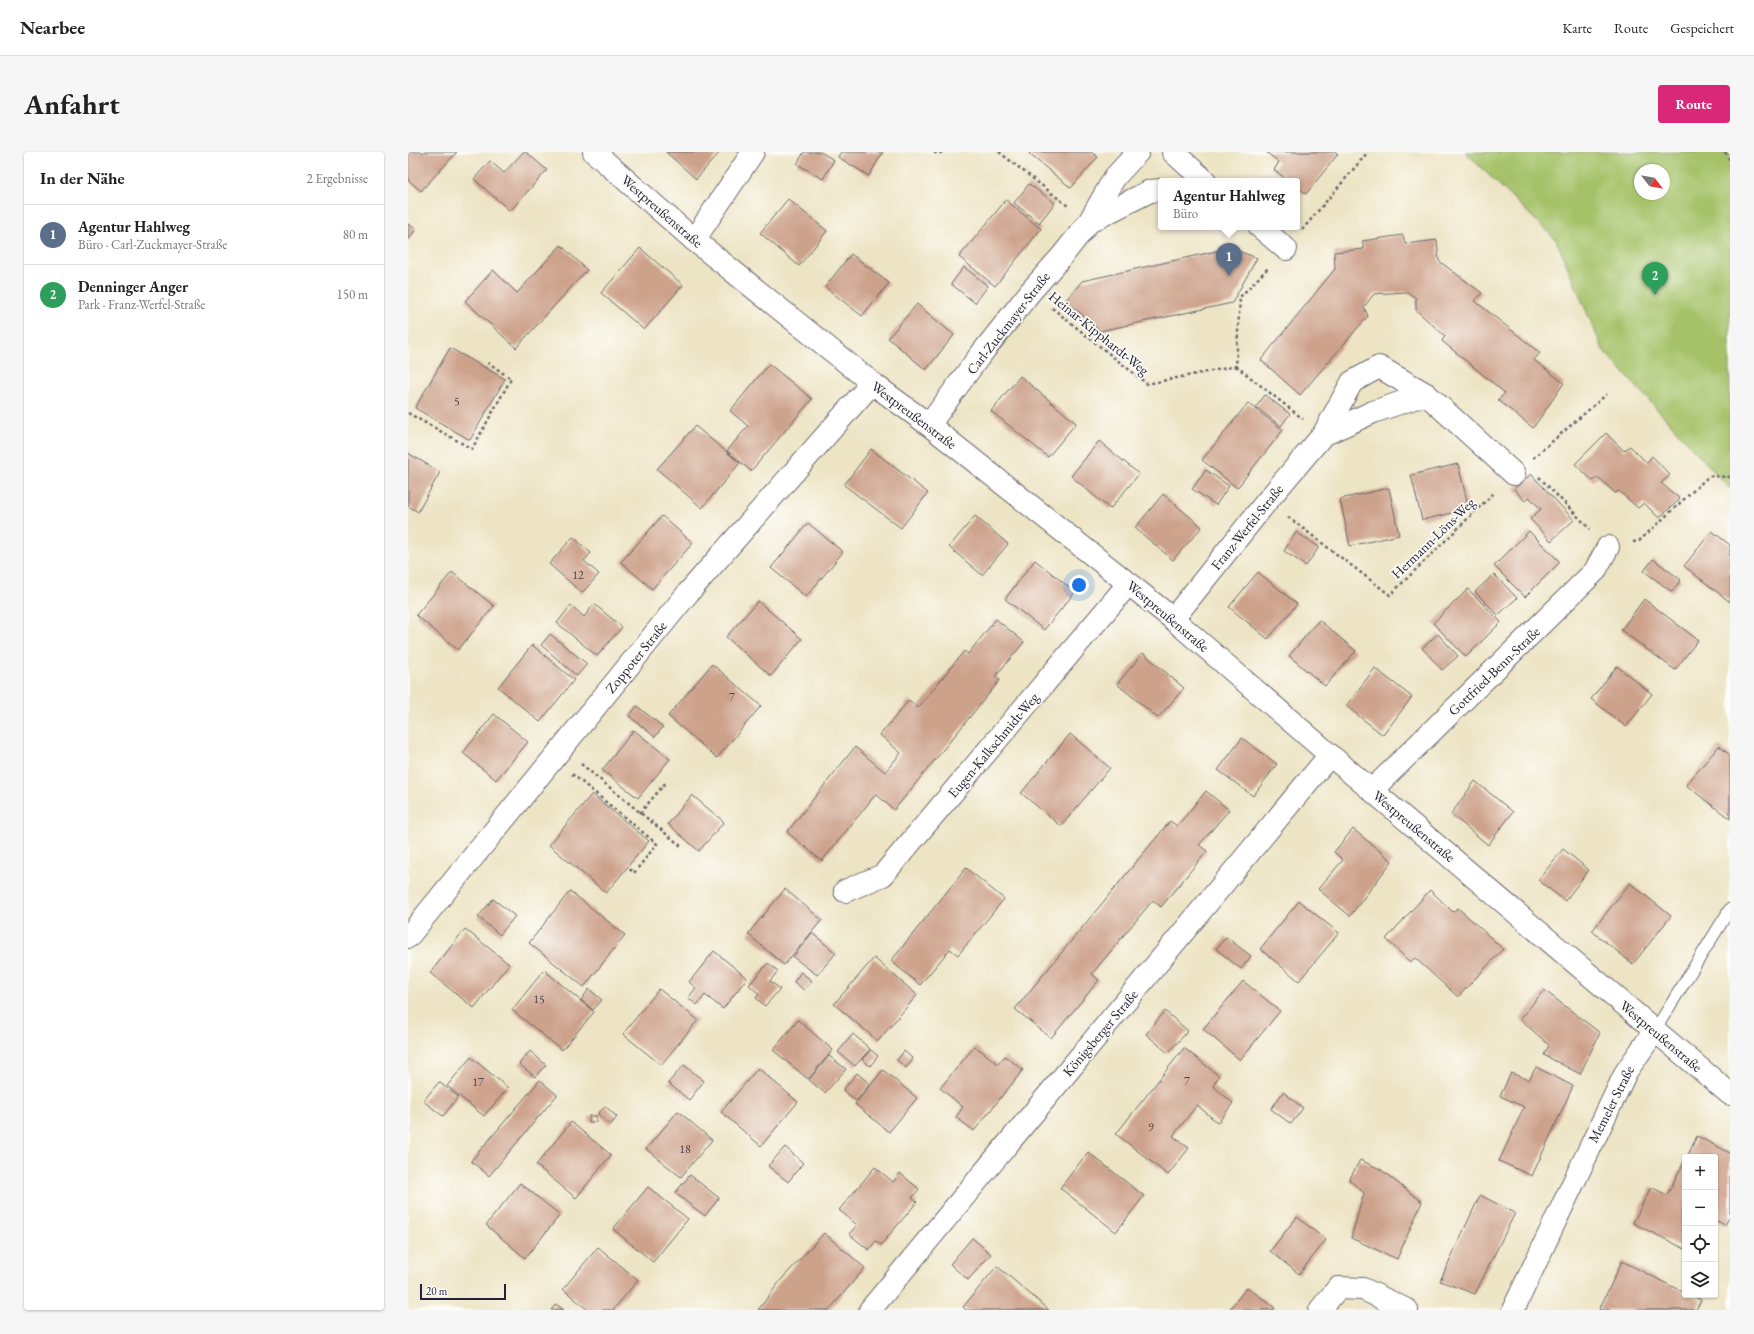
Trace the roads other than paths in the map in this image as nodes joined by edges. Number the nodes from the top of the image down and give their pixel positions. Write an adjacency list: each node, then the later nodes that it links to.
1 (594, 152): 9 (street, Westpreußenstraße)
2 (753, 152): 9 (street)
3 (1138, 152): 7 (street, Carl-Zuckmayer-Straße)
4 (1172, 152): 5 (street)
5 (1202, 178)
6 (1158, 191): 7 (street, Carl-Zuckmayer-Straße)
7 (1089, 222): 13 (street, Carl-Zuckmayer-Straße)
8 (1264, 230): 10 (street)
9 (694, 240): 11 (street, Westpreußenstraße)
10 (1286, 249)
11 (872, 383): 13 (street, Westpreußenstraße); 23 (street, Zoppoter Straße)
12 (1426, 394): 14 (street, Franz-Werfel-Straße); 14 (street, Franz-Werfel-Straße); 15 (street, Franz-Werfel-Straße)
13 (929, 425): 17 (street, Westpreußenstraße)
14 (1323, 435): 18 (street, Franz-Werfel-Straße)
15 (1514, 474)
16 (1608, 547): 20 (street, Gottfried-Benn-Straße)
17 (1129, 583): 18 (street, Westpreußenstraße); 21 (street, Eugen-Kalkschmidt-Weg)
18 (1173, 619): 19 (street, Westpreußenstraße)
19 (1330, 755): 20 (street, Westpreußenstraße); 26 (street, Königsberger Straße)
20 (1372, 790): 24 (street, Westpreußenstraße)
21 (845, 891)
22 (1730, 909): 24 (lane, Memeler Straße)
23 (408, 937)
24 (1655, 1030): 25 (street, Westpreußenstraße); 29 (street, Memeler Straße)
25 (1730, 1094)
26 (870, 1310)
27 (1320, 1310): 28 (street)
28 (1407, 1310)
29 (1513, 1310)

